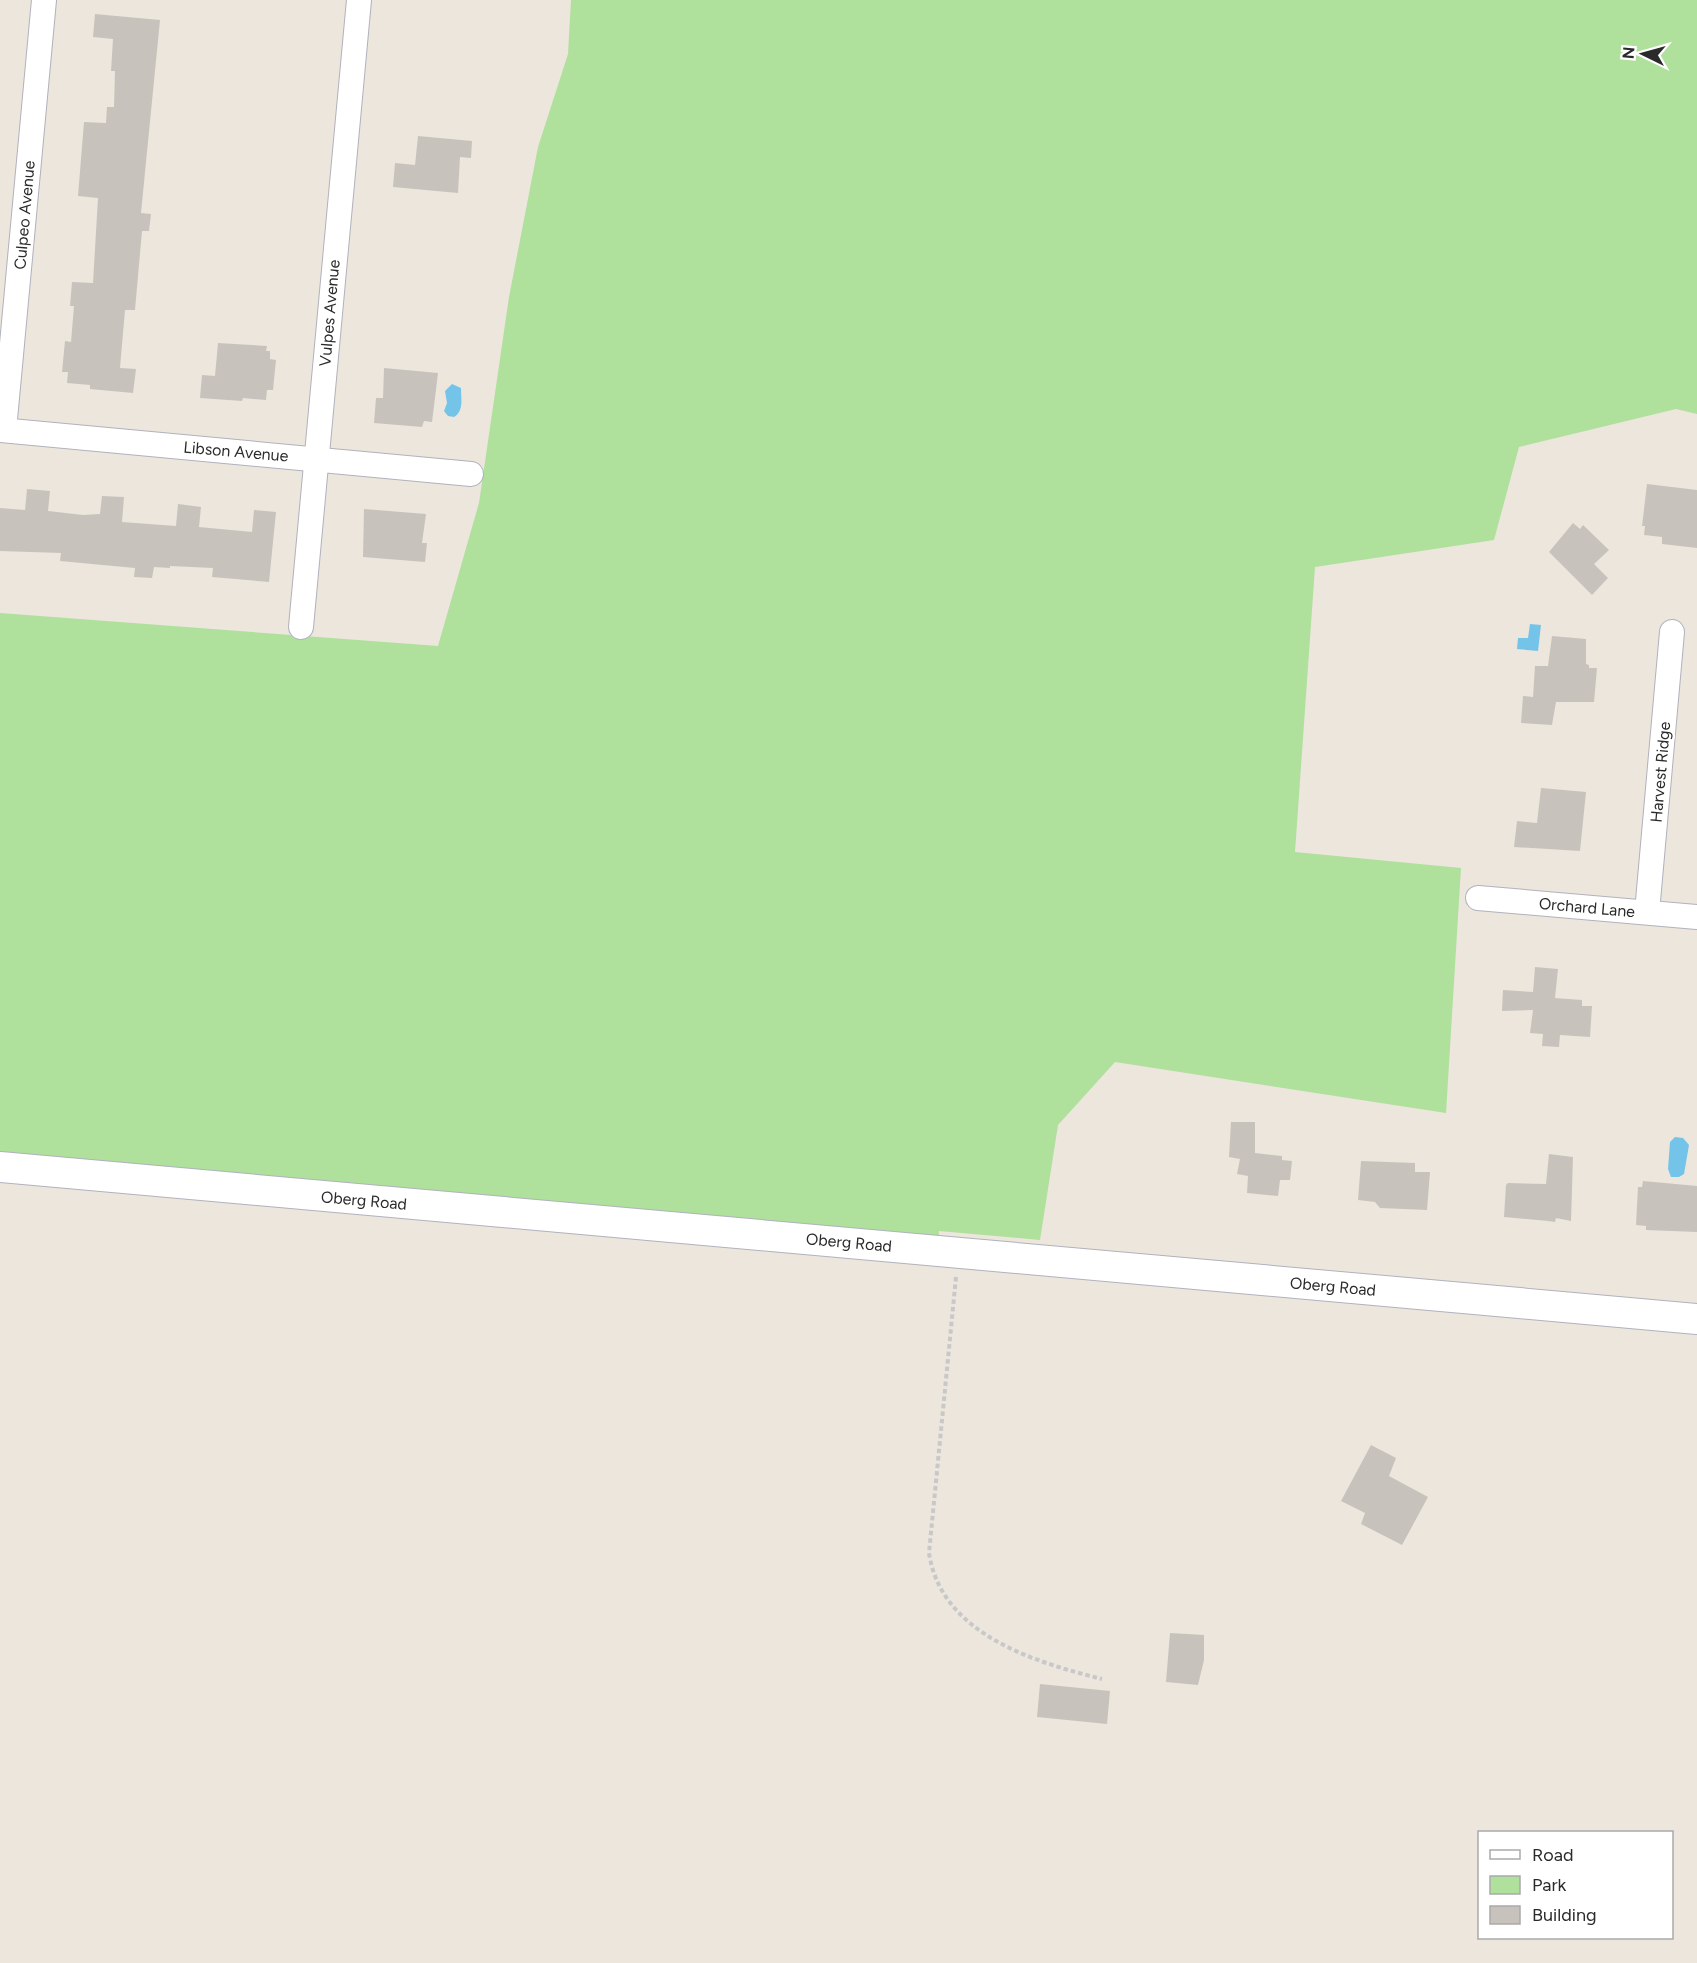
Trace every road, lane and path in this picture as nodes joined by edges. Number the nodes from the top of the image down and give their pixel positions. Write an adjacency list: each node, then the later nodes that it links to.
1 (44, 0): 3 (street, Culpeo Avenue)
2 (359, 0): 4 (street, Vulpes Avenue)
3 (2, 430): 4 (street, Libson Avenue)
4 (315, 458): 5 (street, Libson Avenue); 6 (street, Vulpes Avenue)
5 (471, 474)
6 (301, 627)
7 (1672, 632): 9 (street, Harvest Ridge)
8 (1478, 898): 9 (street, Orchard Lane)
9 (1647, 912): 10 (street, Orchard Lane)
10 (1697, 916)
11 (0, 1167): 12 (street, Oberg Road)
12 (958, 1252): 13 (street, Oberg Road); 14 (path)
13 (1697, 1319)
14 (1102, 1679)

